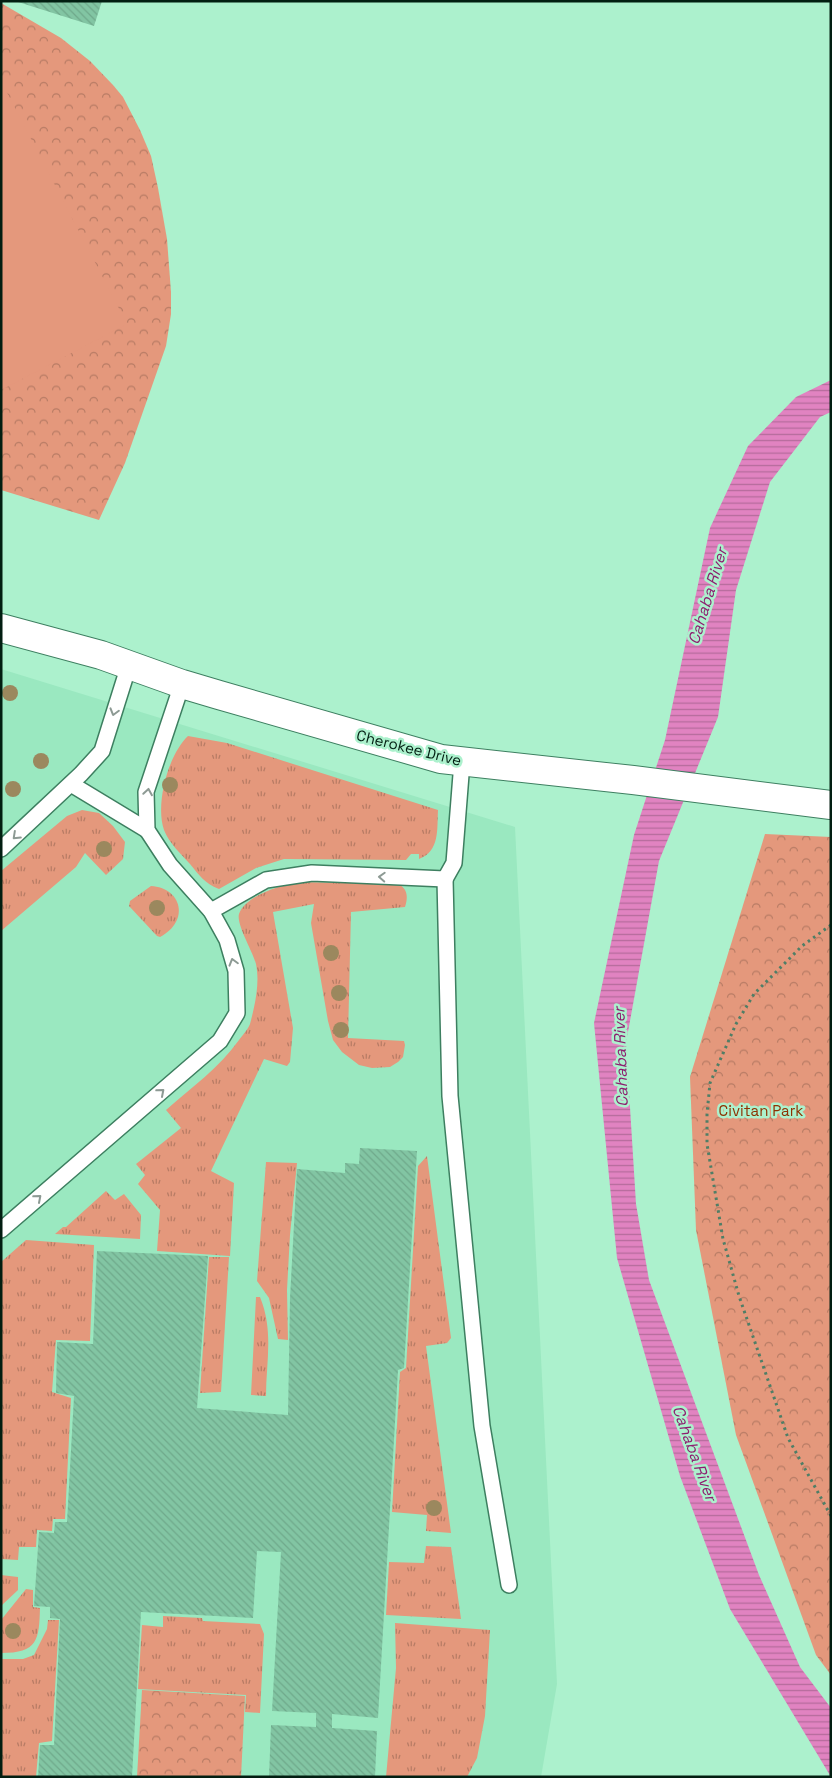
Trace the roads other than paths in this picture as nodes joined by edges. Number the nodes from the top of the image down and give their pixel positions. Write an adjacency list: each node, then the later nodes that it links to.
1 (1, 628): 2 (street, Cherokee Drive)
2 (129, 665): 3 (street, Cherokee Drive); 5 (lane, one-way to 5)
3 (182, 684): 4 (street, Cherokee Drive); 7 (lane, one-way to 3)
4 (462, 762): 6 (street, Cherokee Drive); 9 (lane)
5 (70, 784): 7 (lane); 8 (lane, one-way to 8)
6 (831, 805)
7 (147, 830): 10 (lane)
8 (1, 849)
9 (438, 879): 10 (lane, one-way to 10); 12 (lane)
10 (210, 911): 11 (lane, one-way to 10)
11 (1, 1230)
12 (509, 1585)

